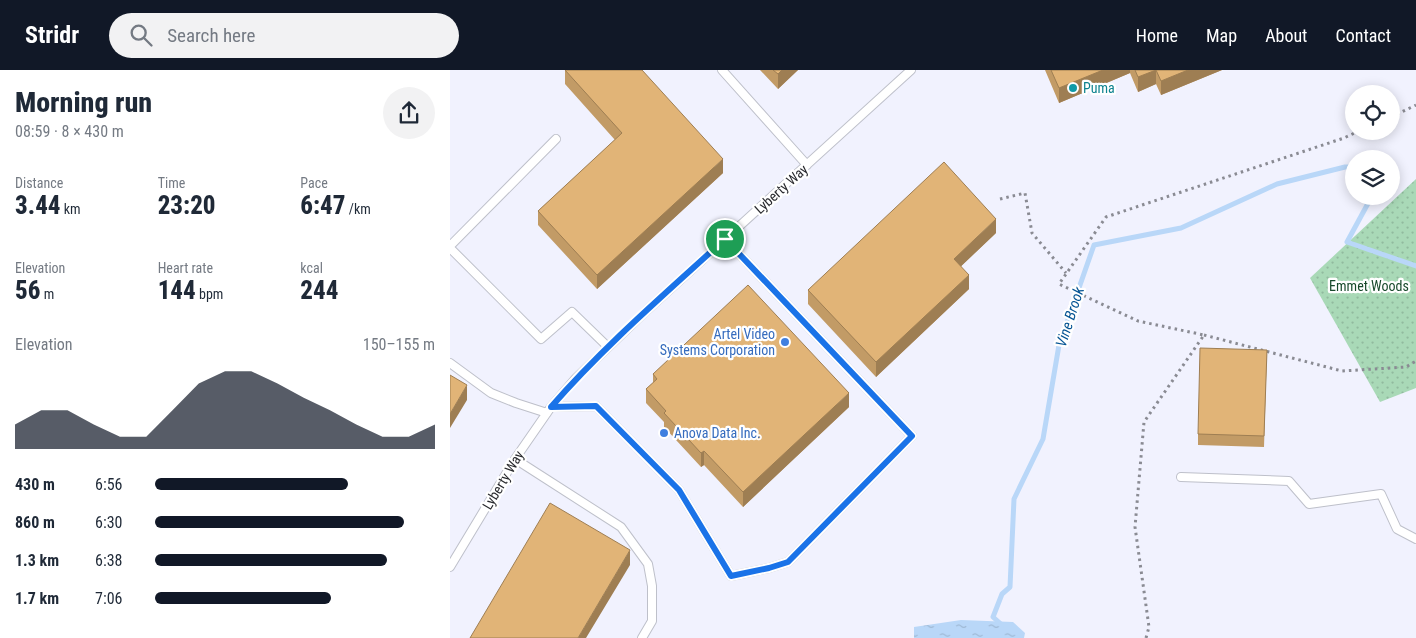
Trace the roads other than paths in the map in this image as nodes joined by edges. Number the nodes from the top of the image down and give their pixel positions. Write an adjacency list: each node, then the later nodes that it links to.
1 (722, 70): 4 (lane)
2 (911, 70): 4 (lane, Lyberty Way)
3 (556, 139): 6 (lane)
4 (807, 165): 5 (lane, Lyberty Way)
5 (725, 239): 7 (lane, Lyberty Way); 9 (lane)
6 (450, 247): 7 (lane)
7 (608, 347): 9 (lane, Lyberty Way)
8 (450, 363): 9 (lane)
9 (549, 410): 10 (lane, Lyberty Way)
10 (514, 459): 13 (lane, Lyberty Way); 14 (lane)
11 (1181, 477): 12 (lane)
12 (1416, 539)
13 (450, 567)
14 (642, 638)

